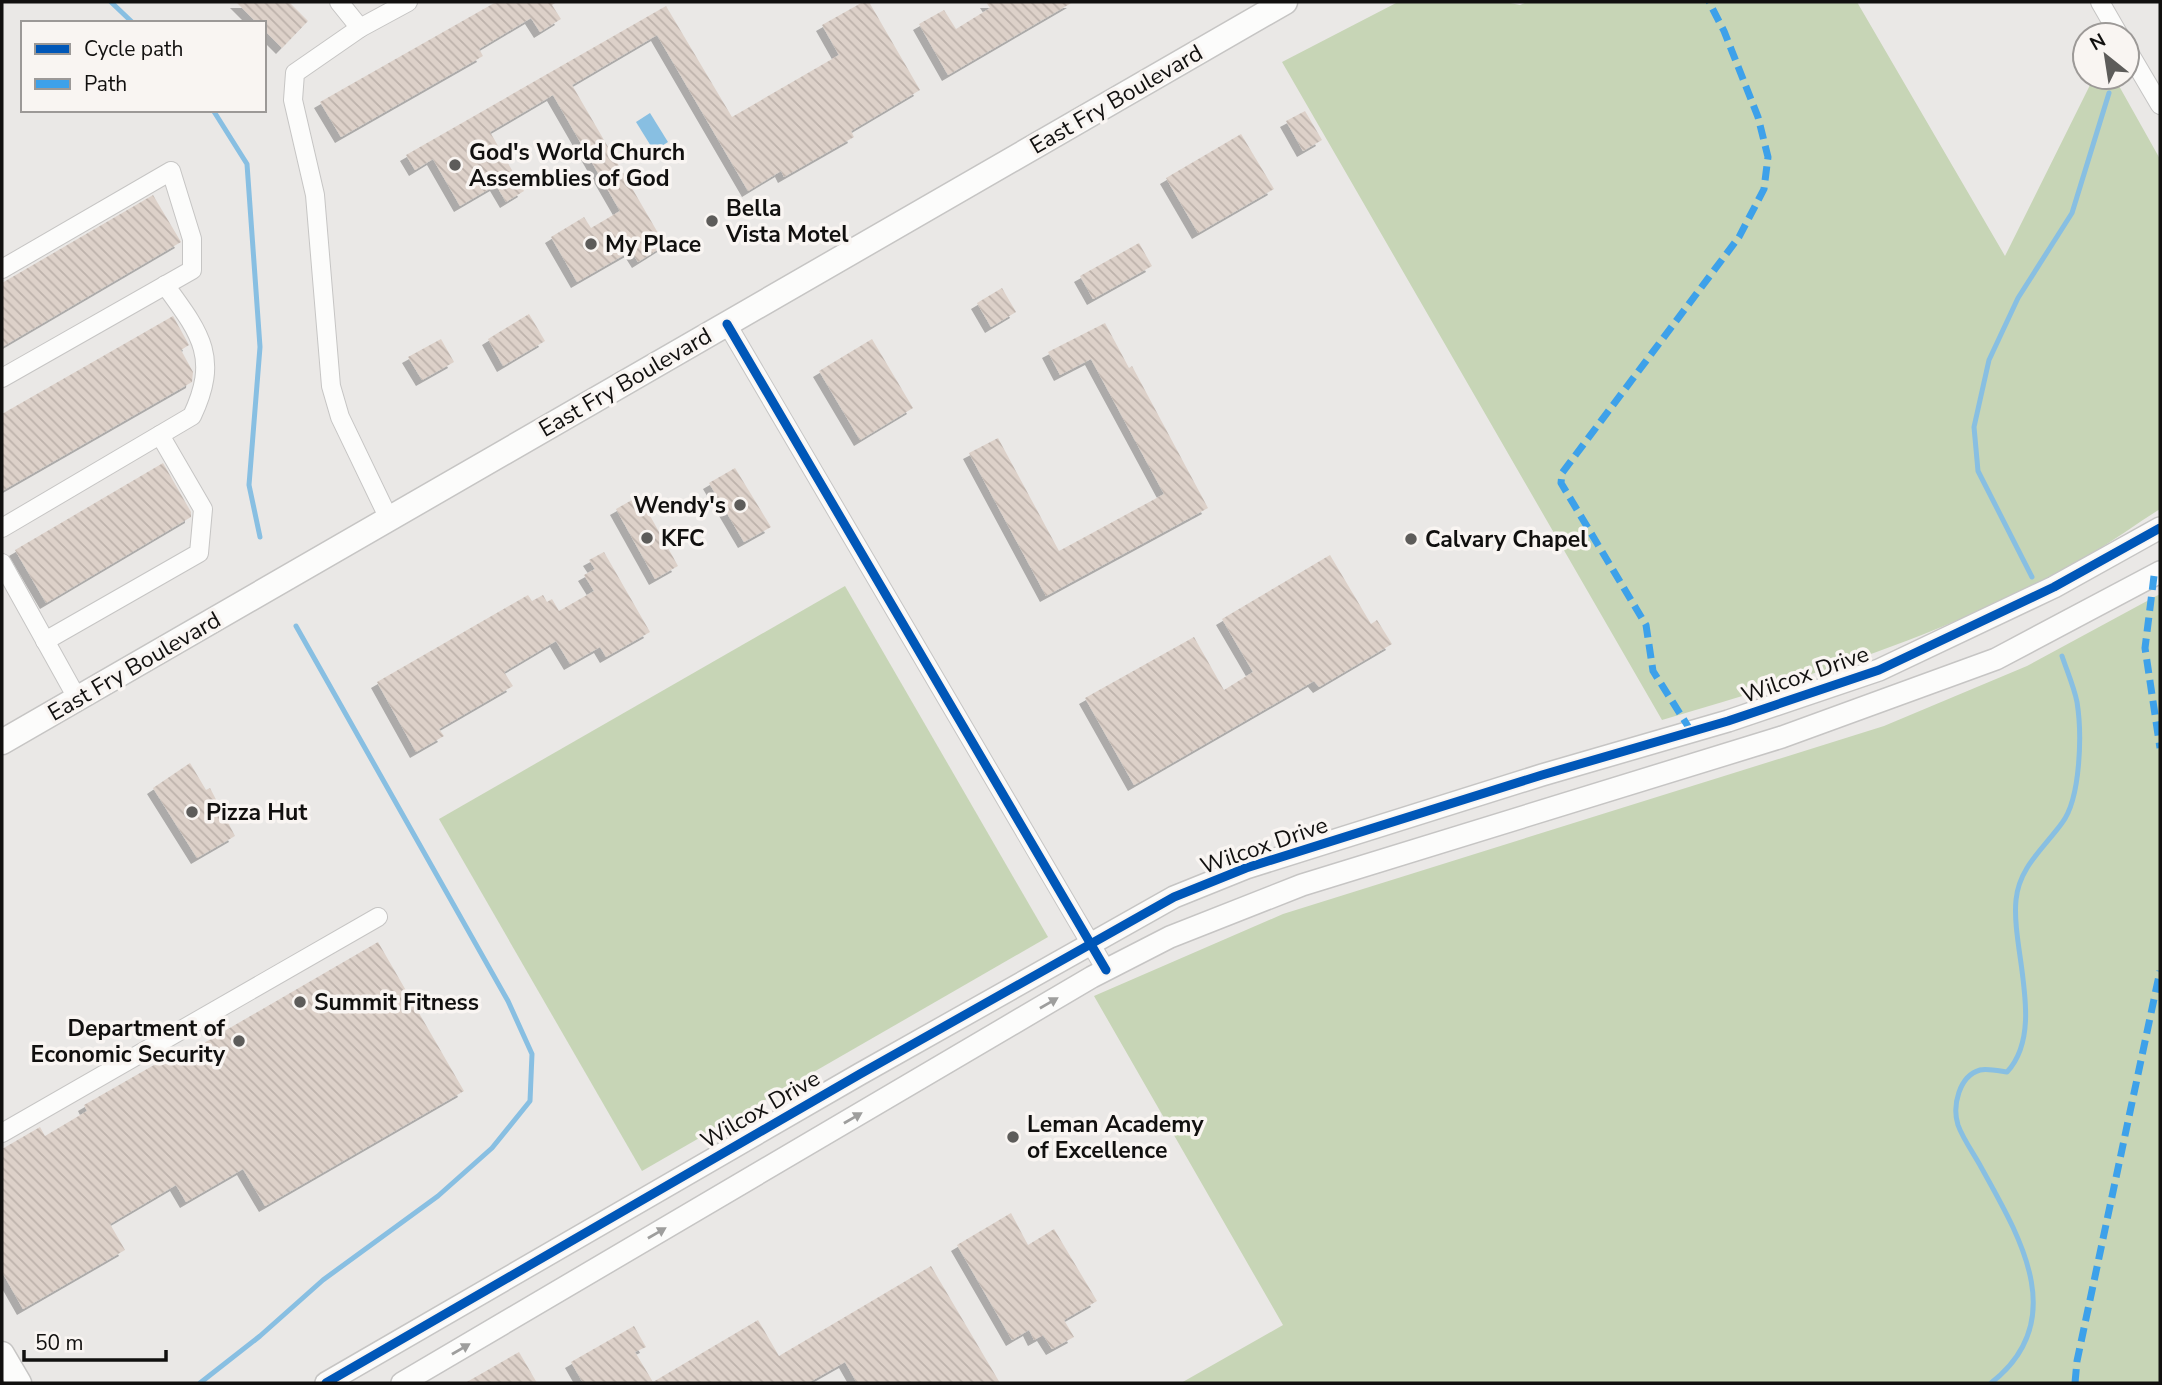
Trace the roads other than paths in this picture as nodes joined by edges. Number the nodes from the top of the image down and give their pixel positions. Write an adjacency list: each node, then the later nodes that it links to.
1 (339, 2): 6 (street)
2 (408, 2): 6 (street)
3 (1285, 2): 11 (main road, East Fry Boulevard)
4 (2100, 2): 5 (street)
5 (2111, 21)
6 (360, 28): 14 (street)
7 (2141, 73): 8 (street)
8 (2160, 105)
9 (2, 270): 10 (street)
10 (165, 285): 12 (street); 13 (street)
11 (727, 324): 14 (main road, East Fry Boulevard); 23 (street)
12 (2, 378)
13 (160, 435): 15 (street); 19 (street)
14 (388, 519): 20 (main road, East Fry Boulevard)
15 (2, 528)
16 (2160, 528): 23 (street, Wilcox Drive)
17 (2, 563): 19 (street)
18 (2160, 572): 24 (street)
19 (45, 641): 20 (street)
20 (77, 698): 21 (main road, East Fry Boulevard)
21 (2, 742)
22 (378, 916): 25 (street)
23 (1090, 942): 24 (street); 28 (street, Wilcox Drive)
24 (1106, 970): 29 (street, one-way to 24)
25 (2, 1133)
26 (2, 1354): 27 (main road)
27 (19, 1383)
28 (326, 1383)
29 (402, 1383)

